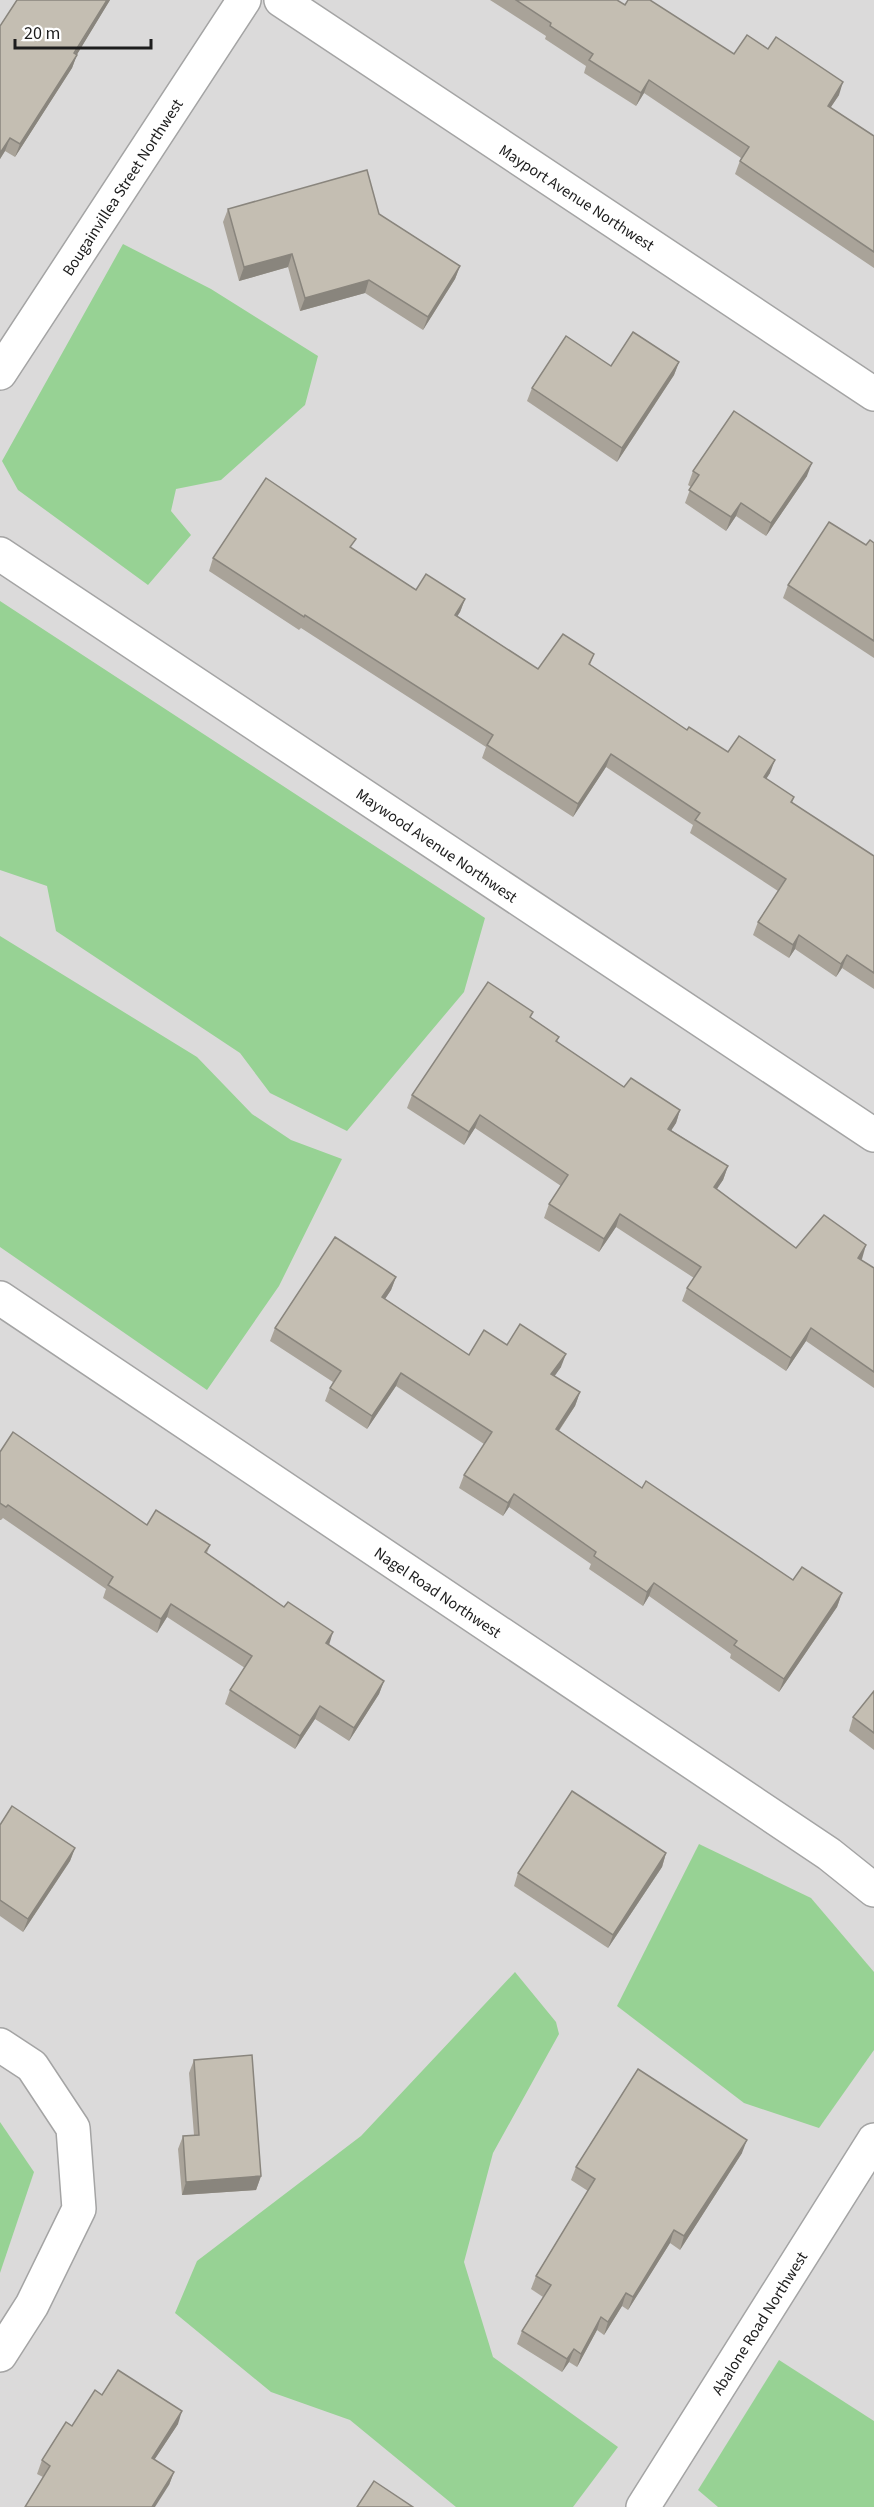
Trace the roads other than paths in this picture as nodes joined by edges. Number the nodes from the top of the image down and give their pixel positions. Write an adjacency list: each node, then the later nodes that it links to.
1 (243, 0): 3 (street, Bougainvillea Street Northwest)
2 (281, 0): 4 (street, Mayport Avenue Northwest)
3 (0, 373)
4 (874, 394)
5 (0, 554): 6 (street, Maywood Avenue Northwest)
6 (874, 1135)
7 (0, 1298): 8 (street, Nagel Road Northwest)
8 (874, 1890)
9 (0, 2044): 11 (street)
10 (874, 2140): 12 (street, Abalone Road Northwest)
11 (0, 2355)
12 (643, 2507)

